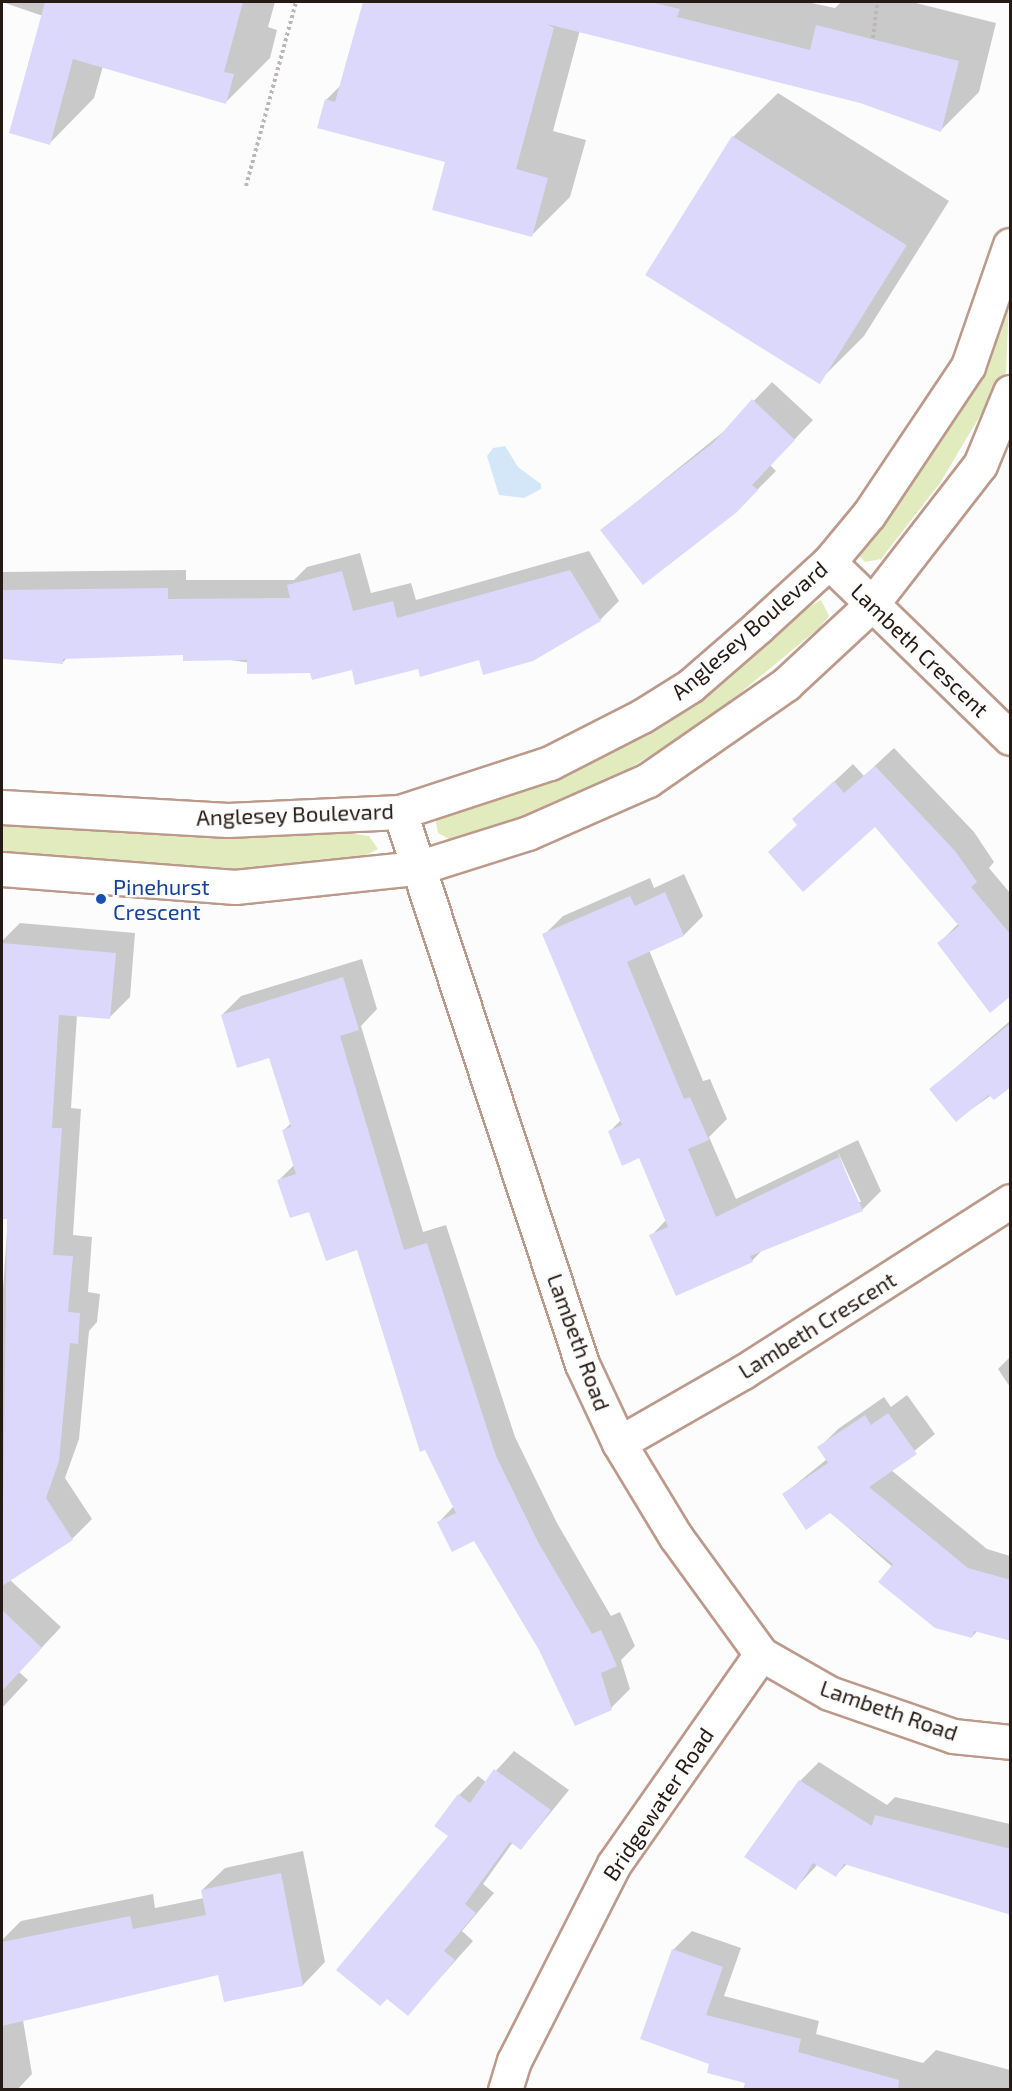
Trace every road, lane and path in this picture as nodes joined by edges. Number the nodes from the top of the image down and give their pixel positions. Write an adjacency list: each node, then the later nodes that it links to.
1 (296, 2): 4 (path)
2 (877, 3): 3 (path)
3 (873, 38)
4 (246, 186)
5 (1011, 245): 7 (street, Anglesey Boulevard)
6 (1011, 392): 8 (street)
7 (829, 562): 8 (street, Lambeth Crescent); 11 (street, Anglesey Boulevard)
8 (872, 604): 9 (street, Lambeth Crescent); 12 (street)
9 (1011, 738)
10 (2, 807): 11 (street, Anglesey Boulevard)
11 (400, 812): 12 (street, Lambeth Road)
12 (417, 868): 13 (street); 15 (street, Lambeth Road)
13 (2, 869)
14 (1011, 1201): 15 (street, Lambeth Crescent)
15 (619, 1443): 16 (street, Lambeth Road)
16 (761, 1654): 17 (street, Lambeth Road); 18 (street, Bridgewater Road)
17 (1011, 1743)
18 (505, 2090)

